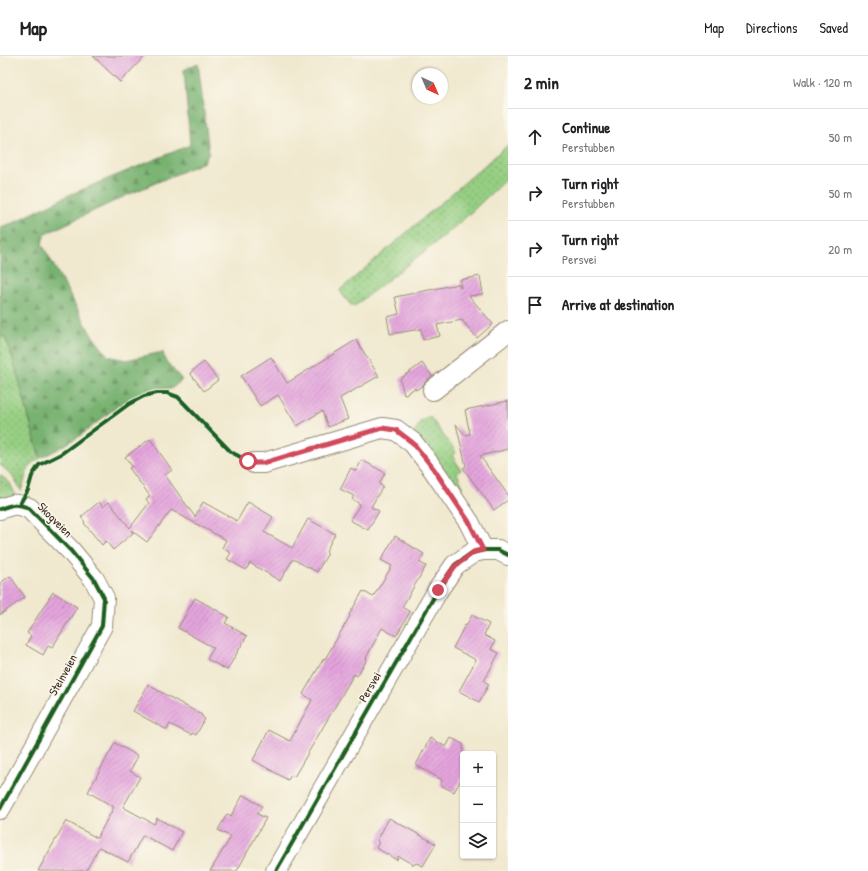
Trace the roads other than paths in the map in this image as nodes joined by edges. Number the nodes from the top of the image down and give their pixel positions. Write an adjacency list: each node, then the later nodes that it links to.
1 (508, 331): 2 (street)
2 (432, 390)
3 (254, 463): 5 (street)
4 (0, 509): 6 (street, Skogveien)
5 (483, 550): 7 (street); 9 (street, Persvei)
6 (71, 551): 8 (street, Steinveien)
7 (508, 555)
8 (0, 809)
9 (276, 871)

